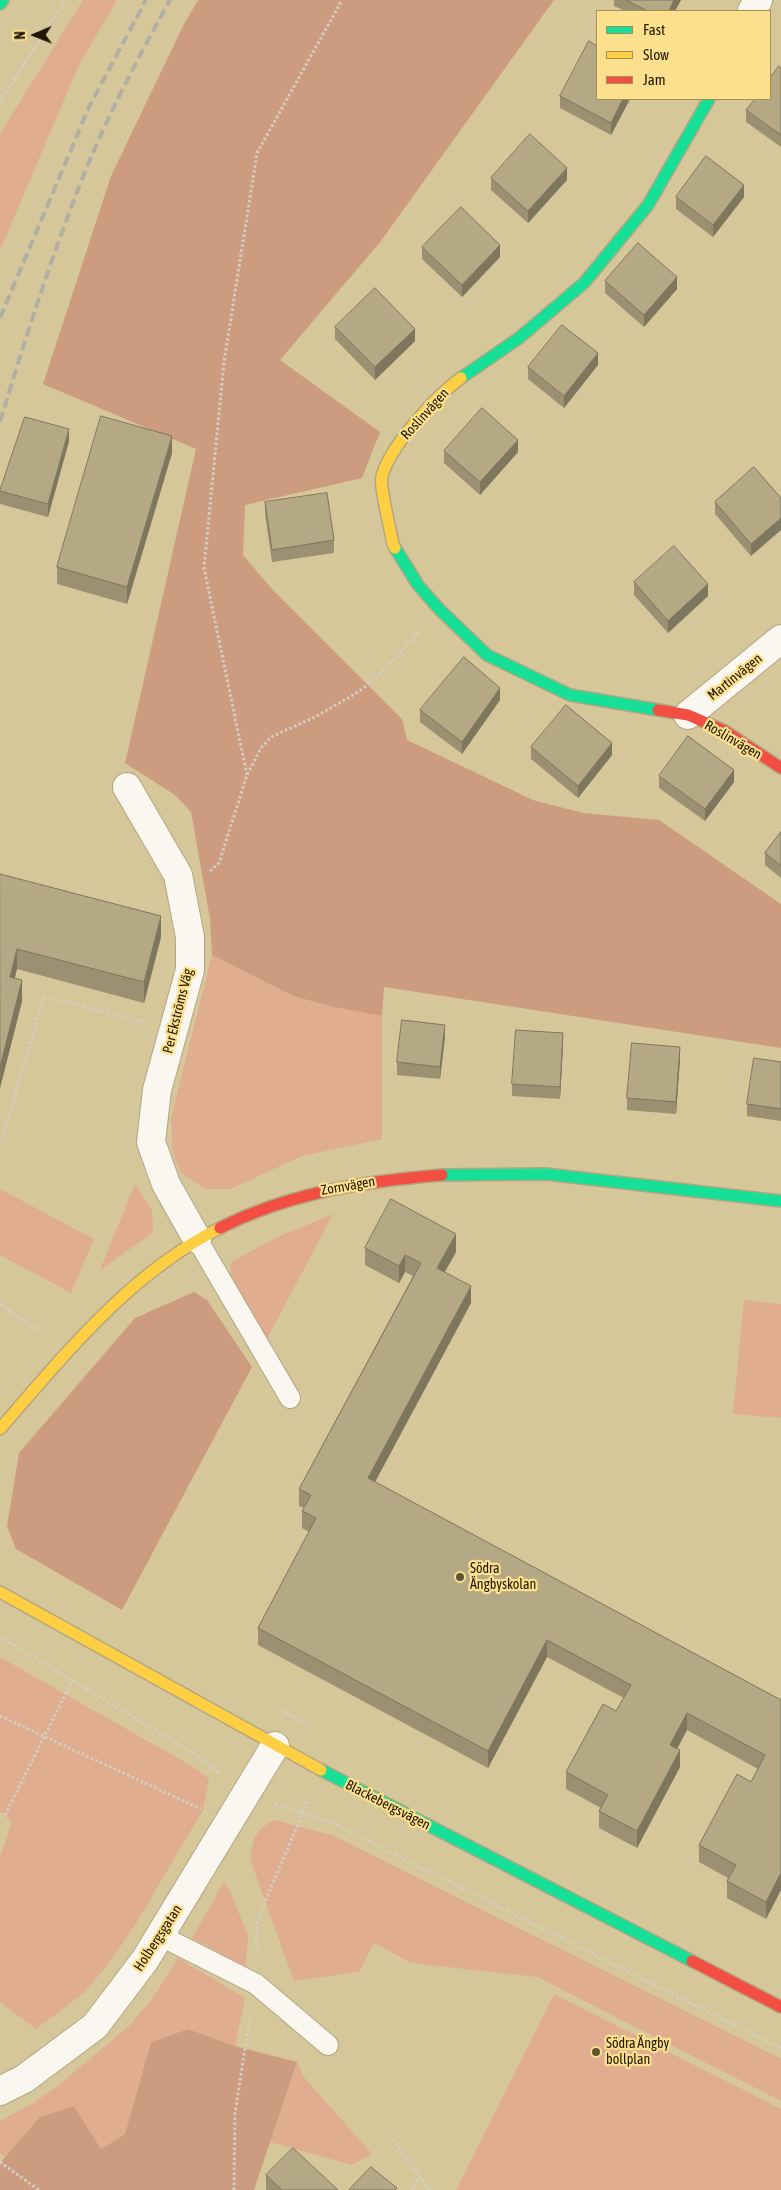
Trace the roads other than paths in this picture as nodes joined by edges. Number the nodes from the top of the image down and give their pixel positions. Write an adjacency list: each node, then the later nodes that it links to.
1 (2, 0): 2 (street)
2 (0, 4)
3 (708, 100): 5 (street, Roslinvägen)
4 (781, 639): 5 (street, Martinvägen)
5 (688, 715): 6 (street, Roslinvägen)
6 (781, 768)
7 (127, 787): 9 (street, Per Ekströms Väg)
8 (781, 1201): 9 (street, Zornvägen)
9 (197, 1239): 10 (lane); 11 (street, Zornvägen)
10 (290, 1398)
11 (0, 1429)
12 (0, 1592): 13 (street, Blackebergsvägen)
13 (274, 1746): 14 (street, Holbergsgatan); 15 (street, Blackebergsvägen)
14 (161, 1936): 16 (lane); 17 (street, Holbergsgatan)
15 (781, 2007)
16 (328, 2045)
17 (0, 2091)

